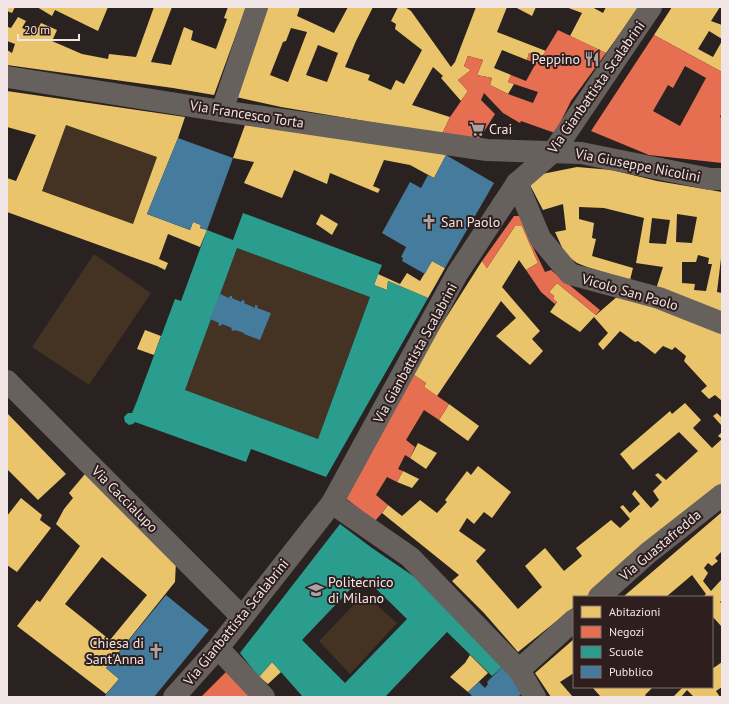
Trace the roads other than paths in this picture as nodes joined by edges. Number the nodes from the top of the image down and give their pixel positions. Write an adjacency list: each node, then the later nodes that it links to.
1 (257, 7): 4 (street)
2 (651, 7): 5 (street, Via Gianbattista Scalabrini)
3 (7, 77): 4 (street, Via Francesco Torta)
4 (222, 111): 5 (street, Via Francesco Torta)
5 (554, 151): 6 (street, Via Giuseppe Nicolini); 7 (street, Via Gianbattista Scalabrini)
6 (722, 179)
7 (517, 183): 8 (street, Vicolo San Paolo); 11 (street, Via Gianbattista Scalabrini)
8 (722, 323)
9 (7, 382): 13 (street, Via Caccialupo)
10 (722, 495): 12 (street, Via Guastafredda)
11 (332, 503): 13 (street, Via Gianbattista Scalabrini); 16 (street)
12 (600, 596)
13 (242, 617): 15 (street, Via Gianbattista Scalabrini)
14 (573, 621): 16 (street)
15 (218, 648): 17 (street, Via Gianbattista Scalabrini); 18 (street)
16 (519, 670): 19 (street)
17 (174, 697)
18 (264, 697)
19 (535, 697)

